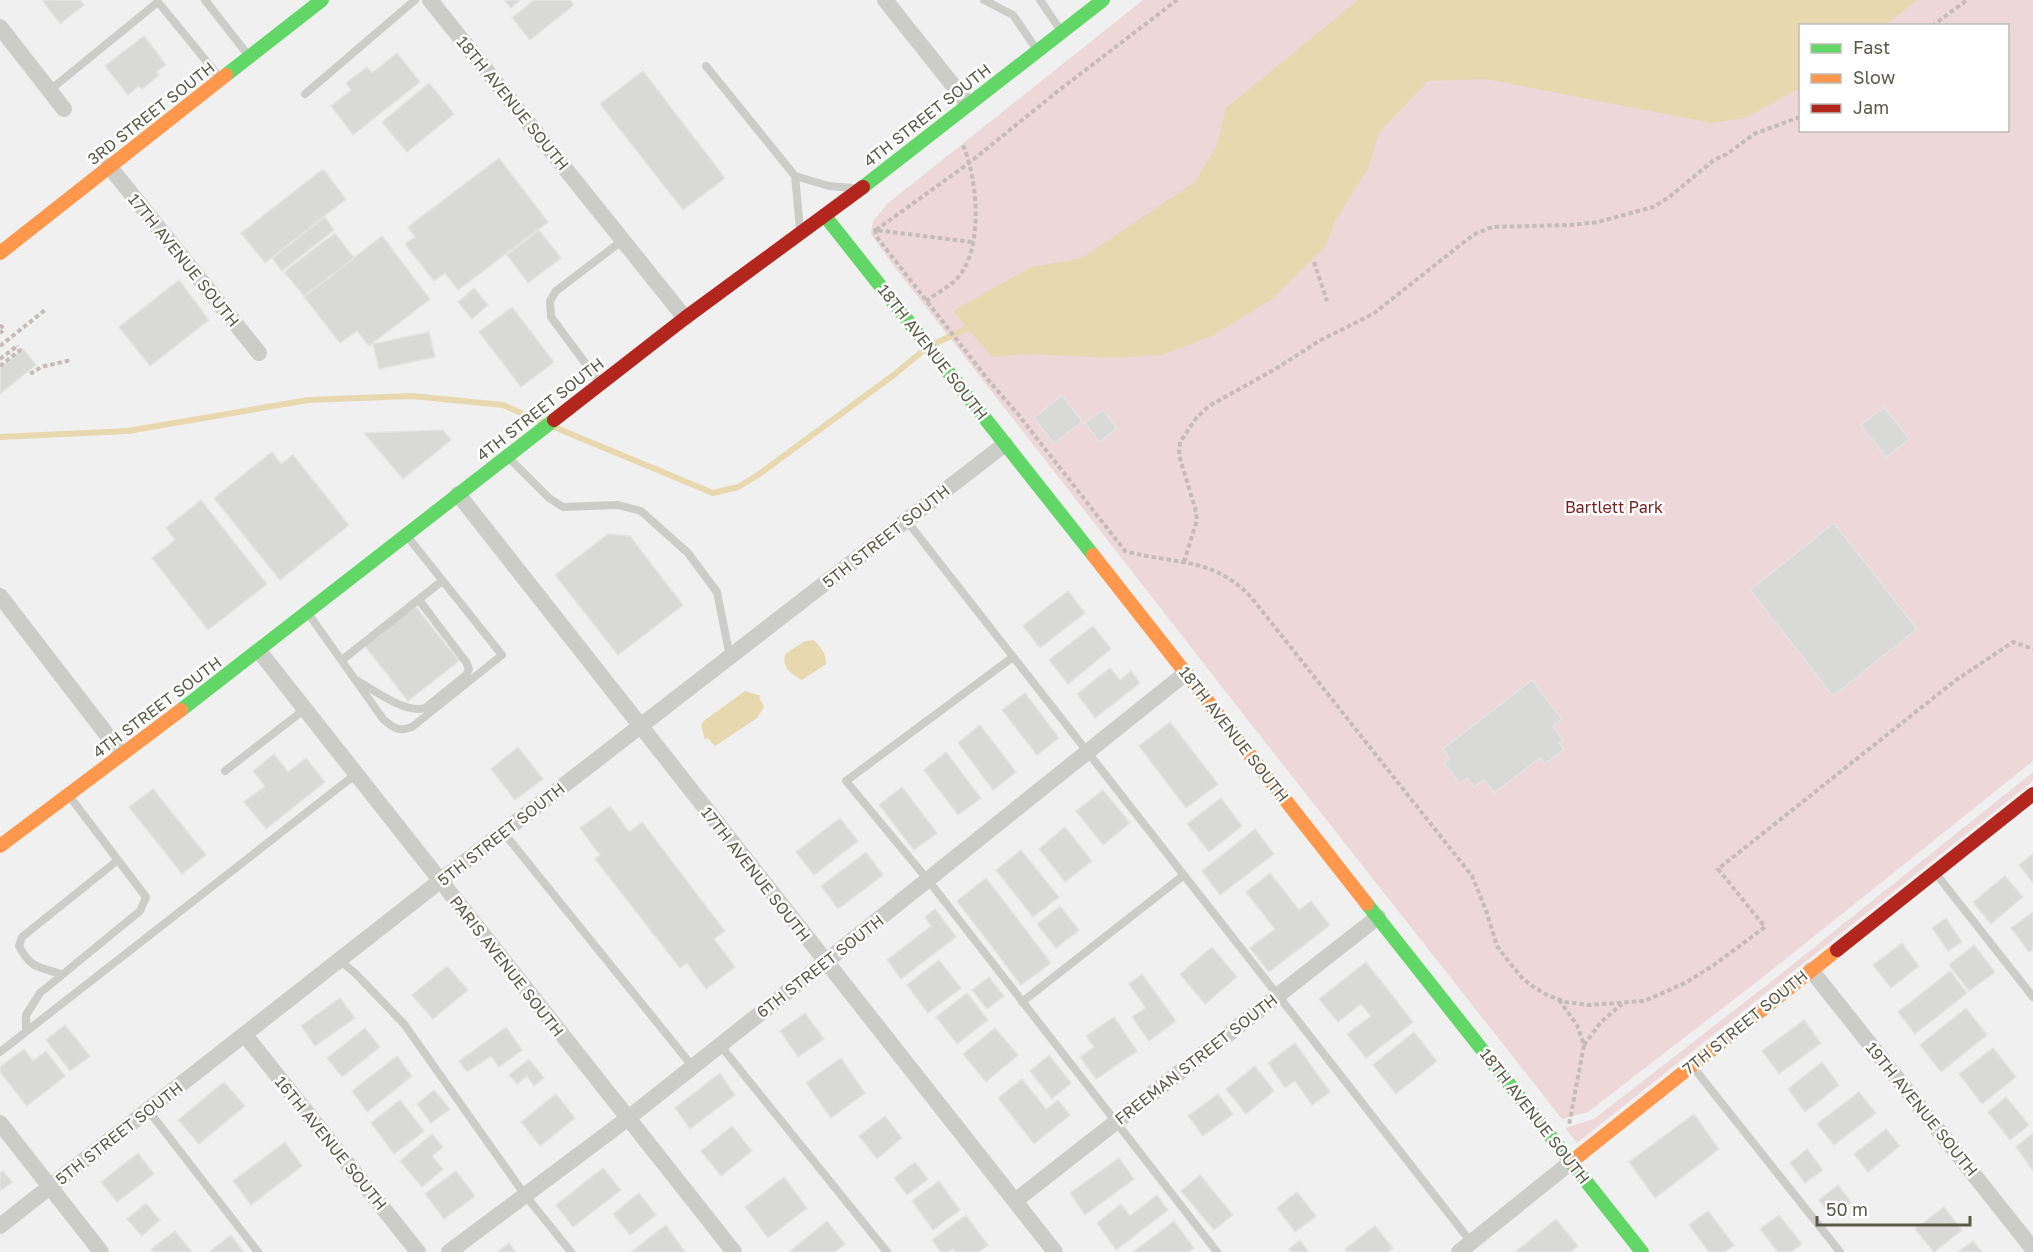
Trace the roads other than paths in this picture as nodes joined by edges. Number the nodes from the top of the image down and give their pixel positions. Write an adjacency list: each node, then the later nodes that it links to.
1 (205, 0): 12 (lane)
2 (322, 0): 12 (street, 3RD STREET SOUTH)
3 (415, 0): 16 (lane)
4 (430, 0): 24 (street, 18TH AVENUE SOUTH)
5 (885, 0): 17 (street)
6 (984, 0): 11 (lane)
7 (1040, 0): 10 (lane)
8 (1103, 0): 10 (street, 4TH STREET SOUTH)
9 (0, 27): 15 (street)
10 (1062, 32): 11 (street, 4TH STREET SOUTH)
11 (1037, 51): 17 (street, 4TH STREET SOUTH)
12 (250, 57): 14 (street, 3RD STREET SOUTH)
13 (706, 66): 20 (lane)
14 (221, 79): 15 (lane); 19 (street, 3RD STREET SOUTH)
15 (50, 90): 18 (street)
16 (305, 94)
17 (968, 104): 21 (street, 4TH STREET SOUTH)
18 (64, 109)
19 (110, 166): 25 (street, 3RD STREET SOUTH); 27 (street, 17TH AVENUE SOUTH)
20 (795, 176): 21 (lane); 23 (lane)
21 (860, 189): 22 (street, 4TH STREET SOUTH)
22 (825, 216): 23 (street, 4TH STREET SOUTH); 29 (street, 18TH AVENUE SOUTH)
23 (800, 234): 26 (street, 4TH STREET SOUTH)
24 (623, 240): 26 (street, 18TH AVENUE SOUTH); 28 (lane)
25 (0, 253)
26 (685, 318): 28 (street, 4TH STREET SOUTH)
27 (259, 353)
28 (600, 383): 30 (street, 4TH STREET SOUTH)
29 (1005, 444): 32 (street, 5TH STREET SOUTH); 42 (street, 18TH AVENUE SOUTH)
30 (507, 456): 31 (street, 4TH STREET SOUTH); 39 (lane)
31 (458, 494): 33 (street, 4TH STREET SOUTH); 45 (street, 17TH AVENUE SOUTH)
32 (906, 520): 39 (street, 5TH STREET SOUTH); 40 (lane)
33 (406, 535): 34 (lane); 37 (street, 4TH STREET SOUTH)
34 (442, 581): 36 (lane); 43 (lane)
35 (0, 596): 47 (street)
36 (419, 600): 41 (lane); 43 (lane)
37 (308, 613): 38 (street, 4TH STREET SOUTH); 41 (lane)
38 (259, 651): 44 (street, PARIS AVENUE SOUTH); 47 (street, 4TH STREET SOUTH)
39 (730, 657): 45 (street, 5TH STREET SOUTH)
40 (1013, 657): 46 (lane); 57 (lane)
41 (342, 660): 43 (lane)
42 (1186, 673): 46 (street, 6TH STREET SOUTH); 59 (street, 18TH AVENUE SOUTH)
43 (353, 678)
44 (305, 709): 48 (lane); 49 (street, PARIS AVENUE SOUTH)
45 (640, 726): 52 (street, 5TH STREET SOUTH); 61 (street, 17TH AVENUE SOUTH)
46 (1087, 752): 56 (lane); 57 (street, 6TH STREET SOUTH)
47 (121, 753): 50 (street, 4TH STREET SOUTH)
48 (225, 771)
49 (356, 774): 58 (street, PARIS AVENUE SOUTH); 67 (lane)
50 (68, 794): 53 (street, 4TH STREET SOUTH); 54 (lane)
51 (2033, 794): 55 (street, 7TH STREET SOUTH)
52 (503, 832): 58 (street, 5TH STREET SOUTH); 72 (lane)
53 (0, 846)
54 (118, 860): 63 (lane); 63 (lane)
55 (1935, 872): 62 (street, 7TH STREET SOUTH); 65 (lane)
56 (1184, 875): 64 (lane); 66 (lane)
57 (928, 880): 61 (street, 6TH STREET SOUTH); 66 (lane)
58 (440, 881): 60 (street, 5TH STREET SOUTH); 74 (street, PARIS AVENUE SOUTH)
59 (1378, 916): 64 (street, FREEMAN STREET SOUTH); 77 (street, 18TH AVENUE SOUTH)
60 (339, 960): 68 (street, 5TH STREET SOUTH); 79 (lane)
61 (825, 962): 69 (street, 6TH STREET SOUTH); 80 (street, 17TH AVENUE SOUTH)
62 (1811, 970): 71 (street, 7TH STREET SOUTH); 83 (street, 19TH AVENUE SOUTH)
63 (61, 974): 67 (lane)
64 (1278, 994): 75 (street, FREEMAN STREET SOUTH); 82 (lane)
65 (2033, 997)
66 (1022, 1002): 75 (lane)
67 (26, 1031): 70 (lane)
68 (245, 1035): 73 (street, 5TH STREET SOUTH); 86 (street, 16TH AVENUE SOUTH)
69 (720, 1045): 72 (street, 6TH STREET SOUTH); 90 (lane)
70 (0, 1052)
71 (1692, 1065): 77 (street, 7TH STREET SOUTH); 94 (lane)
72 (693, 1067): 74 (street, 6TH STREET SOUTH)
73 (148, 1110): 78 (street, 5TH STREET SOUTH); 85 (lane)
74 (627, 1119): 79 (street, 6TH STREET SOUTH); 89 (street, PARIS AVENUE SOUTH)
75 (1115, 1122): 80 (street, FREEMAN STREET SOUTH); 92 (lane)
76 (0, 1123): 78 (street)
77 (1571, 1162): 82 (street, 7TH STREET SOUTH); 93 (street, 18TH AVENUE SOUTH)
78 (50, 1187): 81 (street, 5TH STREET SOUTH); 84 (street)
79 (525, 1195): 87 (street, 6TH STREET SOUTH); 88 (lane)
80 (1015, 1201): 91 (street, 17TH AVENUE SOUTH)
81 (0, 1226)
82 (1465, 1247)
83 (2033, 1249)
84 (101, 1252)
85 (258, 1252)
86 (418, 1252)
87 (449, 1252)
88 (571, 1252)
89 (734, 1252)
90 (887, 1252)
91 (1055, 1252)
92 (1217, 1252)
93 (1642, 1252)
94 (1840, 1252)

